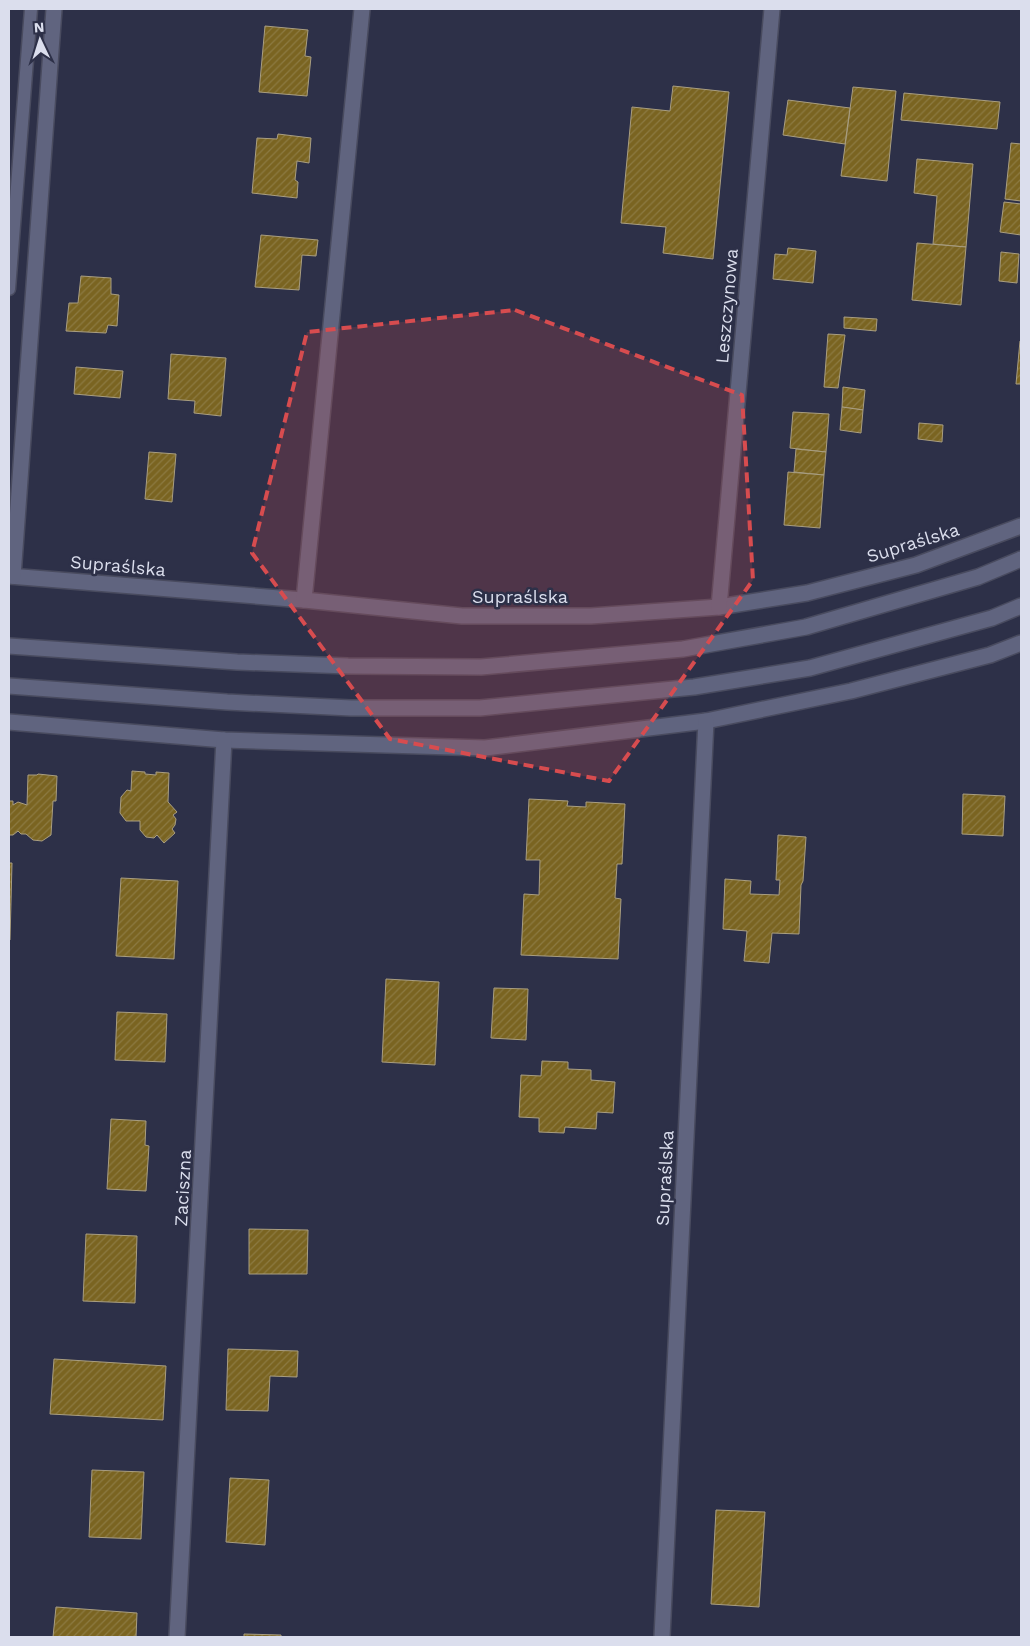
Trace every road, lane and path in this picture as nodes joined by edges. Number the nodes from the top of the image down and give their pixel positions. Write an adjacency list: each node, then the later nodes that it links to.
1 (31, 9): 5 (lane)
2 (54, 9): 8 (street)
3 (362, 9): 9 (street)
4 (772, 9): 11 (street, Leszczynowa)
5 (9, 288)
6 (1021, 526): 11 (street, Supraślska)
7 (1021, 559): 13 (street)
8 (11, 576): 9 (street, Supraślska)
9 (304, 600): 11 (street, Supraślska)
10 (1021, 606): 14 (street)
11 (720, 608)
12 (1021, 643): 15 (street)
13 (9, 646)
14 (9, 686)
15 (706, 721): 17 (street); 19 (street, Supraślska)
16 (9, 722): 17 (street)
17 (224, 740): 18 (street, Zaciszna)
18 (177, 1637)
19 (662, 1637)

